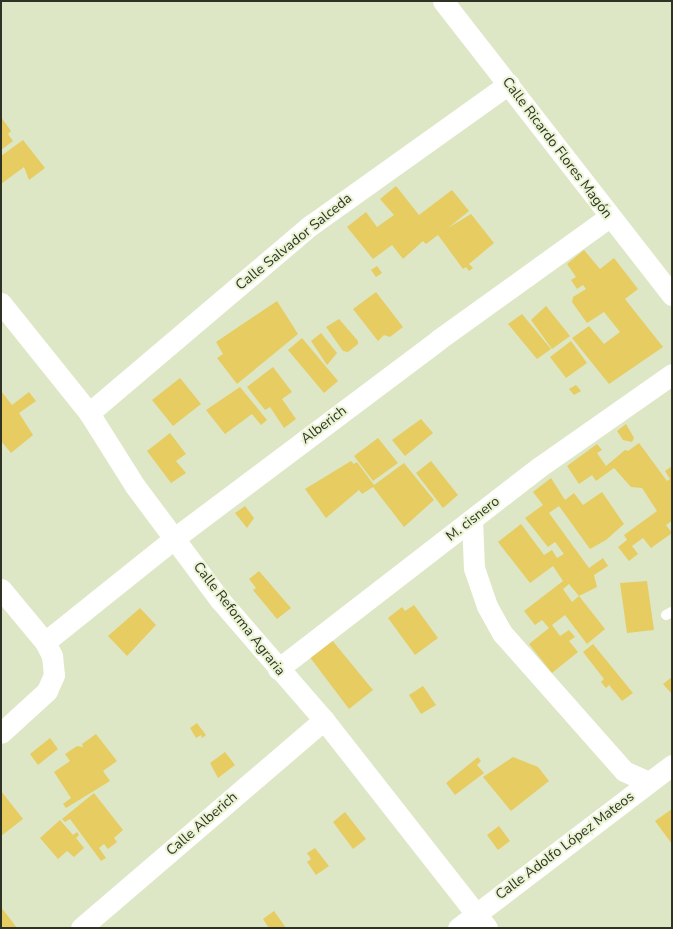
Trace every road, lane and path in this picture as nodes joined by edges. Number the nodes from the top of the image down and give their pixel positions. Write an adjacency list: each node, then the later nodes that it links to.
1 (443, 1): 2 (street, Calle Ricardo Flores Magón)
2 (509, 84): 3 (street, Calle Ricardo Flores Magón); 7 (street, Calle Salvador Salceda)
3 (609, 216): 4 (street, Calle Ricardo Flores Magón); 9 (street, Alberich)
4 (672, 294)
5 (1, 304): 7 (street, Calle Reforma Agraria)
6 (672, 374): 8 (street, M. cisnero)
7 (89, 413): 9 (street, Calle Reforma Agraria)
8 (472, 519): 12 (street, M. cisnero); 16 (street)
9 (176, 537): 11 (street, Alberich); 12 (street, Calle Reforma Agraria)
10 (1, 589): 11 (street)
11 (45, 642): 14 (street)
12 (278, 669): 13 (street, Calle Reforma Agraria)
13 (324, 720): 17 (street, Calle Reforma Agraria); 18 (street, Calle Alberich)
14 (1, 733)
15 (672, 766): 16 (street, Calle Adolfo López Mateos)
16 (649, 782): 17 (street, Calle Adolfo López Mateos)
17 (482, 921): 19 (street, Calle Adolfo López Mateos)
18 (81, 928)
19 (458, 928)

